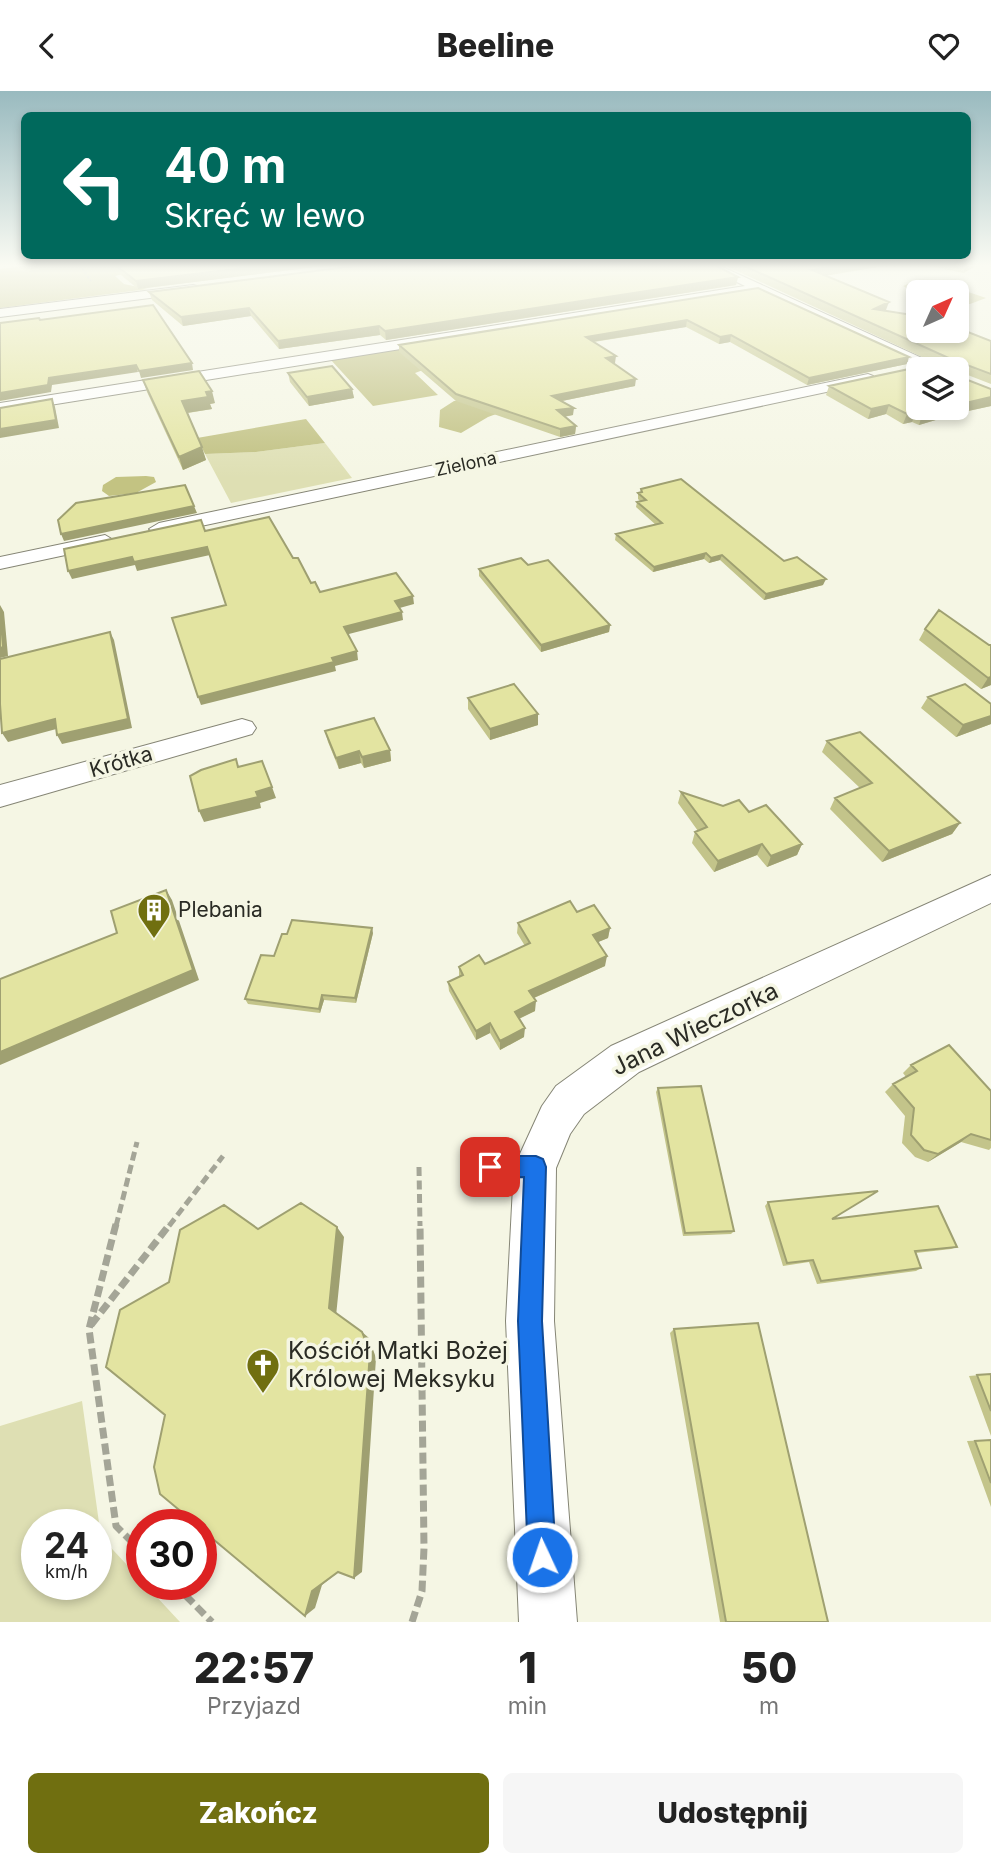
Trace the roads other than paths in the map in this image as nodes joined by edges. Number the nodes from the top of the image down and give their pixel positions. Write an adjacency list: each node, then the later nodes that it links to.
1 (458, 335): 5 (street)
2 (863, 335): 3 (street)
3 (911, 357)
4 (906, 372): 6 (street, Zielona)
5 (0, 408)
6 (0, 563)
7 (242, 728): 8 (street, Krótka)
8 (0, 796)
9 (991, 888): 11 (street, Jana Wieczorka)
10 (490, 1167): 11 (lane)
11 (536, 1167): 12 (street, Jana Wieczorka)
12 (545, 1618)

